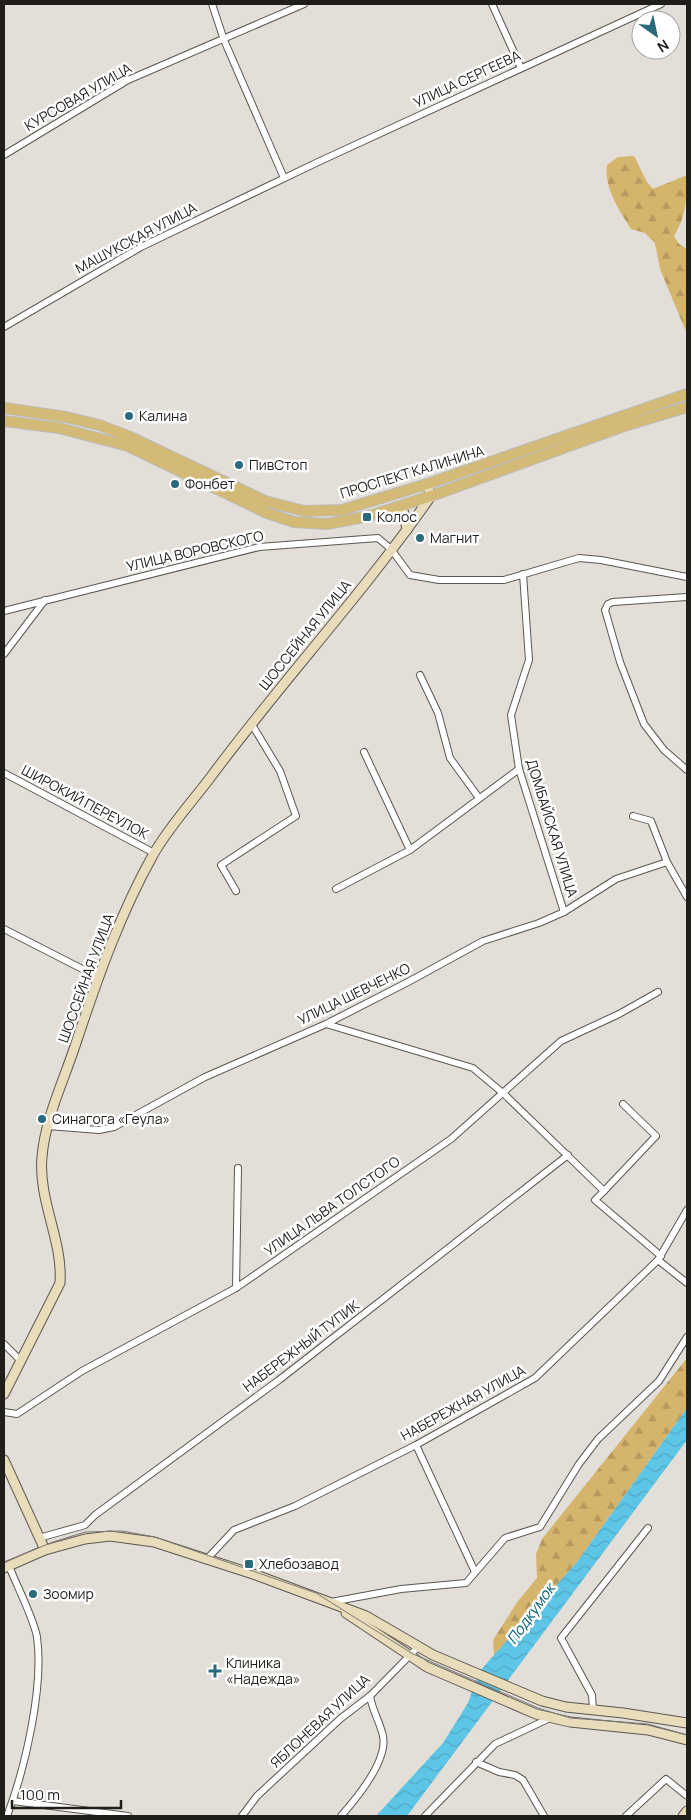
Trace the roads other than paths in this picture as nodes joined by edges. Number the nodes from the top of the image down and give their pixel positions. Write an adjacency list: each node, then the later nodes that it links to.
1 (212, 4): 5 (street)
2 (304, 4): 5 (street, КУРСОВАЯ УЛИЦА)
3 (492, 4): 6 (street)
4 (661, 4): 6 (street, УЛИЦА СЕРГЕЕВА)
5 (223, 40): 7 (street, КУРСОВАЯ УЛИЦА); 8 (street)
6 (522, 68): 8 (street, УЛИЦА СЕРГЕЕВА)
7 (4, 155)
8 (284, 178): 9 (street, МАШУКСКАЯ УЛИЦА)
9 (4, 327)
10 (687, 394): 14 (main road, ПРОСПЕКТ КАЛИНИНА)
11 (687, 407): 15 (main road, ПРОСПЕКТ КАЛИНИНА)
12 (4, 408): 14 (main road, ПРОСПЕКТ КАЛИНИНА)
13 (4, 421): 16 (main road, ПРОСПЕКТ КАЛИНИНА)
14 (427, 484): 15 (main road)
15 (431, 496): 16 (main road, ПРОСПЕКТ КАЛИНИНА); 17 (main road, ШОССЕЙНАЯ УЛИЦА)
16 (387, 510): 17 (main road, ПРОСПЕКТ КАЛИНИНА)
17 (407, 530): 18 (main road, ШОССЕЙНАЯ УЛИЦА)
18 (391, 549): 19 (street); 22 (street, УЛИЦА ВОРОВСКОГО); 26 (main road, ШОССЕЙНАЯ УЛИЦА)
19 (523, 574): 20 (street); 28 (street, ДОМБАЙСКАЯ УЛИЦА)
20 (687, 577)
21 (687, 597): 29 (street)
22 (45, 600): 23 (street, УЛИЦА ВОРОВСКОГО); 24 (street)
23 (4, 611)
24 (4, 654)
25 (420, 675): 31 (street)
26 (251, 723): 34 (main road, ШОССЕЙНАЯ УЛИЦА); 37 (street)
27 (364, 752): 33 (street)
28 (519, 769): 31 (street); 39 (street, ДОМБАЙСКАЯ УЛИЦА)
29 (687, 770)
30 (4, 773): 34 (street, ШИРОКИЙ ПЕРЕУЛОК)
31 (479, 798): 33 (street)
32 (633, 816): 35 (street)
33 (410, 850): 36 (street)
34 (154, 853): 41 (main road, ШОССЕЙНАЯ УЛИЦА)
35 (666, 862): 38 (street); 39 (street, УЛИЦА ШЕВЧЕНКО)
36 (336, 889)
37 (236, 891)
38 (687, 897)
39 (564, 912): 43 (street, УЛИЦА ШЕВЧЕНКО)
40 (4, 930): 41 (street)
41 (98, 977): 46 (main road, ШОССЕЙНАЯ УЛИЦА)
42 (658, 992): 44 (street, УЛИЦА ЛЬВА ТОЛСТОГО)
43 (326, 1024): 44 (street); 46 (street, УЛИЦА ШЕВЧЕНКО)
44 (504, 1094): 47 (street); 53 (street, УЛИЦА ЛЬВА ТОЛСТОГО)
45 (623, 1104): 49 (street)
46 (48, 1126): 56 (main road, ШОССЕЙНАЯ УЛИЦА)
47 (568, 1155): 49 (street); 62 (street, НАБЕРЕЖНЫЙ ТУПИК)
48 (238, 1168): 53 (street)
49 (604, 1191): 51 (street)
50 (687, 1210): 51 (street, НАБЕРЕЖНАЯ УЛИЦА)
51 (659, 1258): 52 (street); 59 (street, НАБЕРЕЖНАЯ УЛИЦА)
52 (687, 1283)
53 (236, 1288): 58 (street, УЛИЦА ЛЬВА ТОЛСТОГО)
54 (687, 1337): 66 (street)
55 (4, 1344): 56 (street)
56 (20, 1359): 57 (main road, ШОССЕЙНАЯ УЛИЦА)
57 (4, 1394)
58 (4, 1412)
59 (416, 1445): 64 (street, НАБЕРЕЖНАЯ УЛИЦА); 66 (street)
60 (4, 1460): 62 (main road)
61 (648, 1528): 71 (street)
62 (39, 1538): 63 (main road)
63 (44, 1550): 64 (main road); 65 (main road)
64 (206, 1560): 67 (main road)
65 (6, 1567): 77 (street)
66 (475, 1572): 67 (street)
67 (331, 1602): 68 (main road); 69 (main road)
68 (418, 1647): 69 (street, ЯБЛОНЕВАЯ УЛИЦА); 71 (main road)
69 (409, 1656): 70 (street, ЯБЛОНЕВАЯ УЛИЦА); 72 (main road)
70 (370, 1696): 81 (street, ЯБЛОНЕВАЯ УЛИЦА); 82 (street)
71 (592, 1710): 73 (main road)
72 (550, 1718): 74 (main road); 75 (street)
73 (687, 1723)
74 (687, 1740)
75 (476, 1762): 83 (street); 84 (street)
76 (687, 1796): 85 (street)
77 (13, 1801): 79 (street); 80 (street)
78 (687, 1811): 86 (main road)
79 (7, 1816)
80 (128, 1816)
81 (242, 1816)
82 (341, 1816)
83 (425, 1816)
84 (544, 1816)
85 (626, 1816)
86 (683, 1816)

